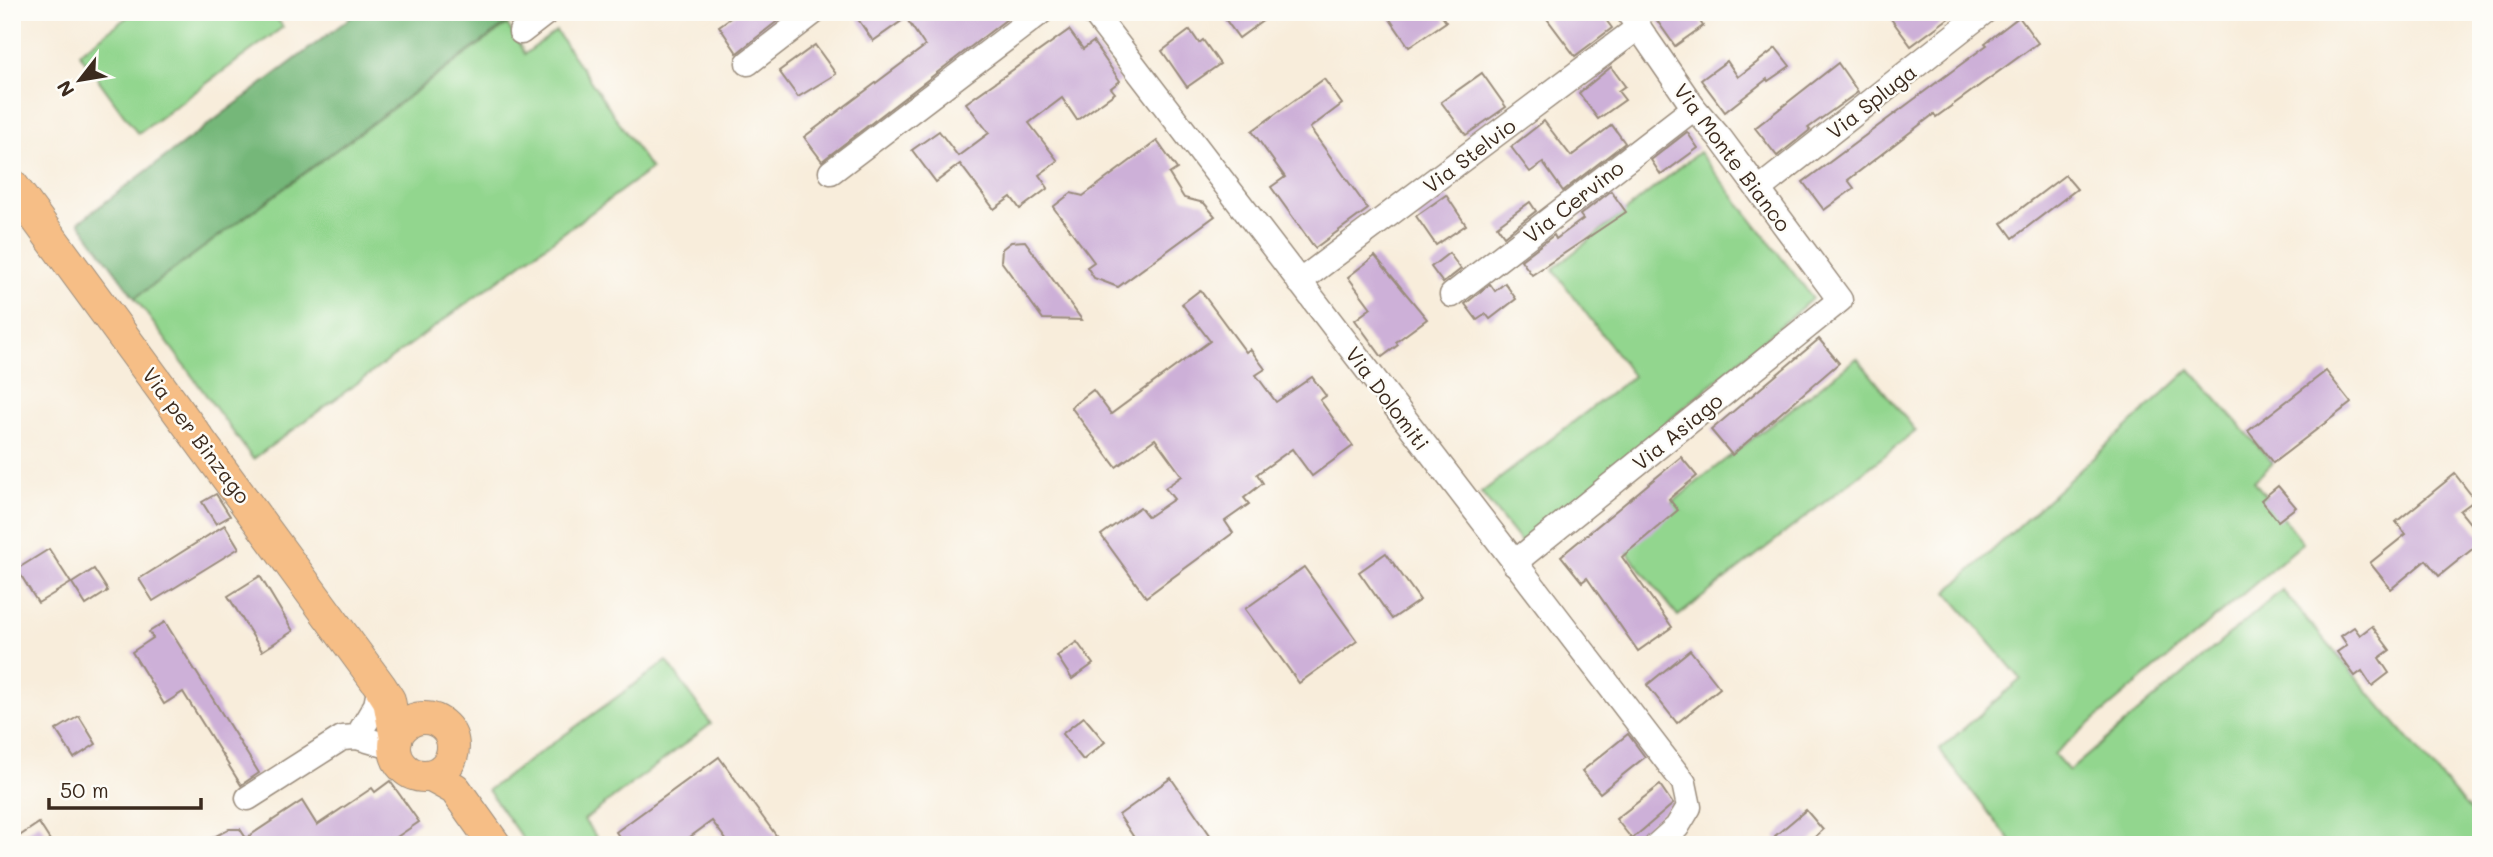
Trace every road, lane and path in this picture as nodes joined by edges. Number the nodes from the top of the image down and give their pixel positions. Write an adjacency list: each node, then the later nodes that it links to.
1 (547, 12): 7 (street)
2 (814, 12): 8 (street)
3 (1041, 12): 10 (street)
4 (1093, 12): 13 (street, Via Dolomiti)
5 (1984, 12): 12 (street, Via Spluga)
6 (1634, 20): 9 (street, Via Monte Bianco); 13 (street, Via Stelvio)
7 (521, 32)
8 (748, 63)
9 (1694, 108): 12 (street, Via Monte Bianco); 14 (street, Via Cervino)
10 (831, 173)
11 (12, 185): 17 (main road, Via per Binzago)
12 (1759, 189): 15 (street, Via Monte Bianco)
13 (1299, 282): 16 (street, Via Dolomiti)
14 (1452, 295)
15 (1840, 300): 16 (street, Via Asiago)
16 (1514, 563): 23 (street, Via Dolomiti)
17 (384, 693): 18 (main road, Via per Binzago); 19 (street)
18 (402, 735): 19 (street); 20 (main road, Via per Binzago); 20 (main road)
19 (357, 737): 21 (street)
20 (446, 774): 22 (main road)
21 (248, 798)
22 (495, 845)
23 (1657, 845)

